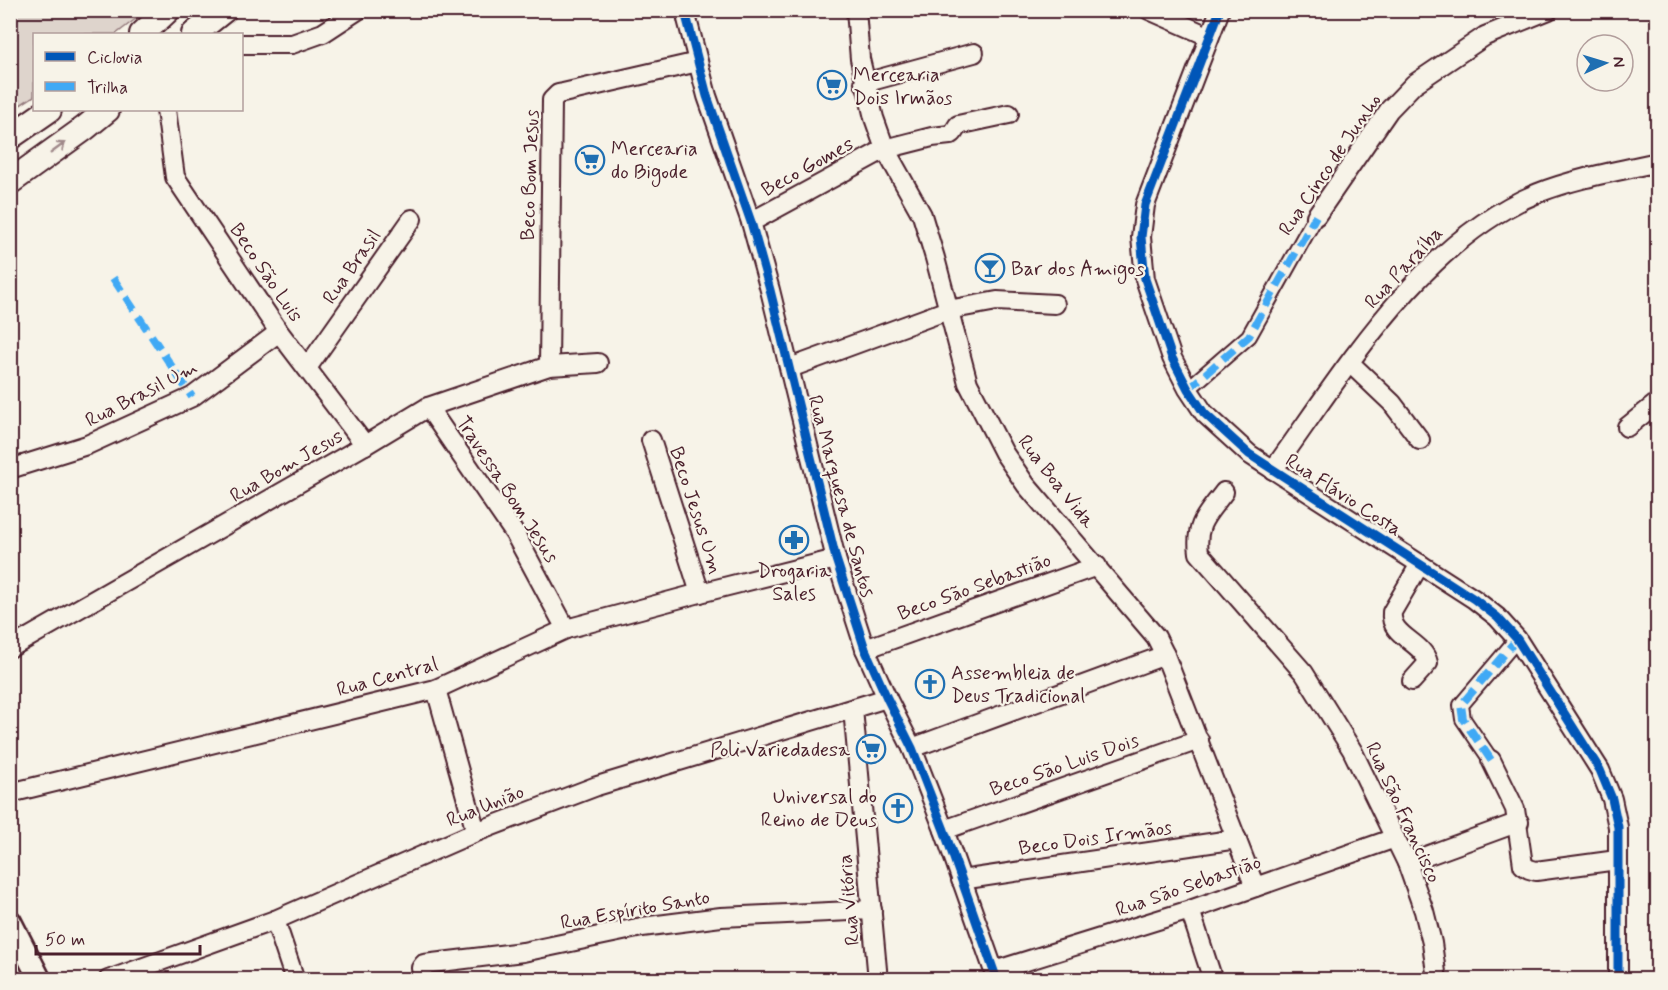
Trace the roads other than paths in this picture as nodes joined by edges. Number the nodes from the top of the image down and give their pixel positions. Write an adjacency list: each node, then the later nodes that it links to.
1 (168, 10): 9 (main road)
2 (224, 10): 10 (main road)
3 (358, 10): 12 (street)
4 (687, 10): 14 (street, Rua Marquesa de Santos)
5 (856, 10): 15 (street, Rua Boa Vida)
6 (1149, 10): 11 (street)
7 (1220, 10): 11 (street, Rua Flávio Costa)
8 (1549, 10): 24 (street, Rua Cinco de Junho)
9 (143, 33)
10 (195, 33)
11 (1208, 36): 35 (street, Rua Flávio Costa)
12 (243, 44)
13 (974, 53): 15 (street)
14 (698, 62): 26 (street, Rua Marquesa de Santos); 32 (street, Beco Bom Jesus)
15 (864, 83): 21 (street, Rua Boa Vida)
16 (48, 111): 20 (main road)
17 (106, 111): 23 (main road, one-way to 17)
18 (166, 111): 29 (street, Beco São Luis)
19 (1009, 114): 21 (street, Beco Gomes)
20 (10, 137)
21 (885, 149): 26 (street, Beco Gomes); 28 (street, Rua Boa Vida)
22 (1658, 162): 31 (street, Rua Paraíba)
23 (10, 182)
24 (1316, 216): 35 (street, Rua Cinco de Junho)
25 (412, 219): 33 (street, Rua Brasil)
26 (751, 222): 34 (street, Rua Marquesa de Santos)
27 (1055, 304): 28 (street)
28 (948, 310): 34 (street); 47 (street, Rua Boa Vida)
29 (279, 332): 33 (street, Beco São Luis); 42 (street, Rua Brasil Um)
30 (598, 363): 32 (street, Rua Bom Jesus)
31 (1350, 363): 40 (street); 43 (street, Rua Paraíba)
32 (549, 366): 37 (street, Rua Bom Jesus)
33 (307, 368): 41 (street, Beco São Luis)
34 (790, 368): 45 (street, Rua Marquesa de Santos)
35 (1188, 389): 43 (street, Rua Flávio Costa)
36 (1658, 402): 38 (street)
37 (428, 407): 41 (street, Rua Bom Jesus); 49 (street, Travessa Bom Jesus)
38 (1627, 427)
39 (651, 440): 48 (street, Beco Jesus Um)
40 (1420, 440)
41 (365, 445): 51 (street, Rua Bom Jesus)
42 (10, 469)
43 (1273, 470): 46 (street, Rua Flávio Costa)
44 (1224, 492): 65 (street, Rua São Francisco)
45 (836, 559): 48 (street, Rua Central); 52 (street, Rua Marquesa de Santos)
46 (1420, 564): 50 (street, Rua Flávio Costa); 54 (street)
47 (1097, 567): 52 (street, Beco São Sebastião); 53 (street, Rua Boa Vida)
48 (700, 593): 49 (street, Rua Central)
49 (566, 629): 55 (street, Rua Central)
50 (1517, 639): 60 (street); 67 (street, Rua Flávio Costa)
51 (10, 648)
52 (865, 648): 56 (street, Rua Marquesa de Santos)
53 (1165, 655): 58 (street, Rua Boa Vida); 59 (street)
54 (1412, 681)
55 (436, 689): 61 (street, Rua Central); 64 (street)
56 (887, 698): 57 (street, Rua União); 59 (street, Rua Marquesa de Santos)
57 (853, 709): 64 (street, Rua União); 71 (street, Rua Vitória)
58 (1199, 740): 63 (street, Beco São Luis Dois); 66 (street, Rua Boa Vida)
59 (912, 748): 63 (street, Rua Marquesa de Santos)
60 (1491, 760): 62 (street)
61 (10, 794)
62 (1518, 822): 67 (street); 68 (street)
63 (944, 830): 69 (street, Rua Marquesa de Santos)
64 (476, 832): 73 (street, Rua União)
65 (1395, 838): 68 (street, Rua São Francisco); 70 (street, Rua São Sebastião)
66 (1237, 839): 69 (street, Beco Dois Irmãos); 70 (street, Rua Boa Vida)
67 (1617, 860): 83 (street, Rua Flávio Costa)
68 (1407, 863): 82 (street, Rua São Francisco)
69 (961, 880): 75 (street, Rua Marquesa de Santos)
70 (1255, 887): 72 (street, Rua São Sebastião)
71 (872, 910): 79 (street, Rua Espírito Santo); 80 (street, Rua Vitória)
72 (1190, 910): 75 (street, Rua São Sebastião); 81 (street)
73 (276, 920): 77 (street, Rua União); 78 (street)
74 (10, 921): 76 (street)
75 (995, 975)
76 (40, 980)
77 (108, 980)
78 (295, 980)
79 (423, 980)
80 (878, 980)
81 (1213, 980)
82 (1437, 980)
83 (1618, 980)

